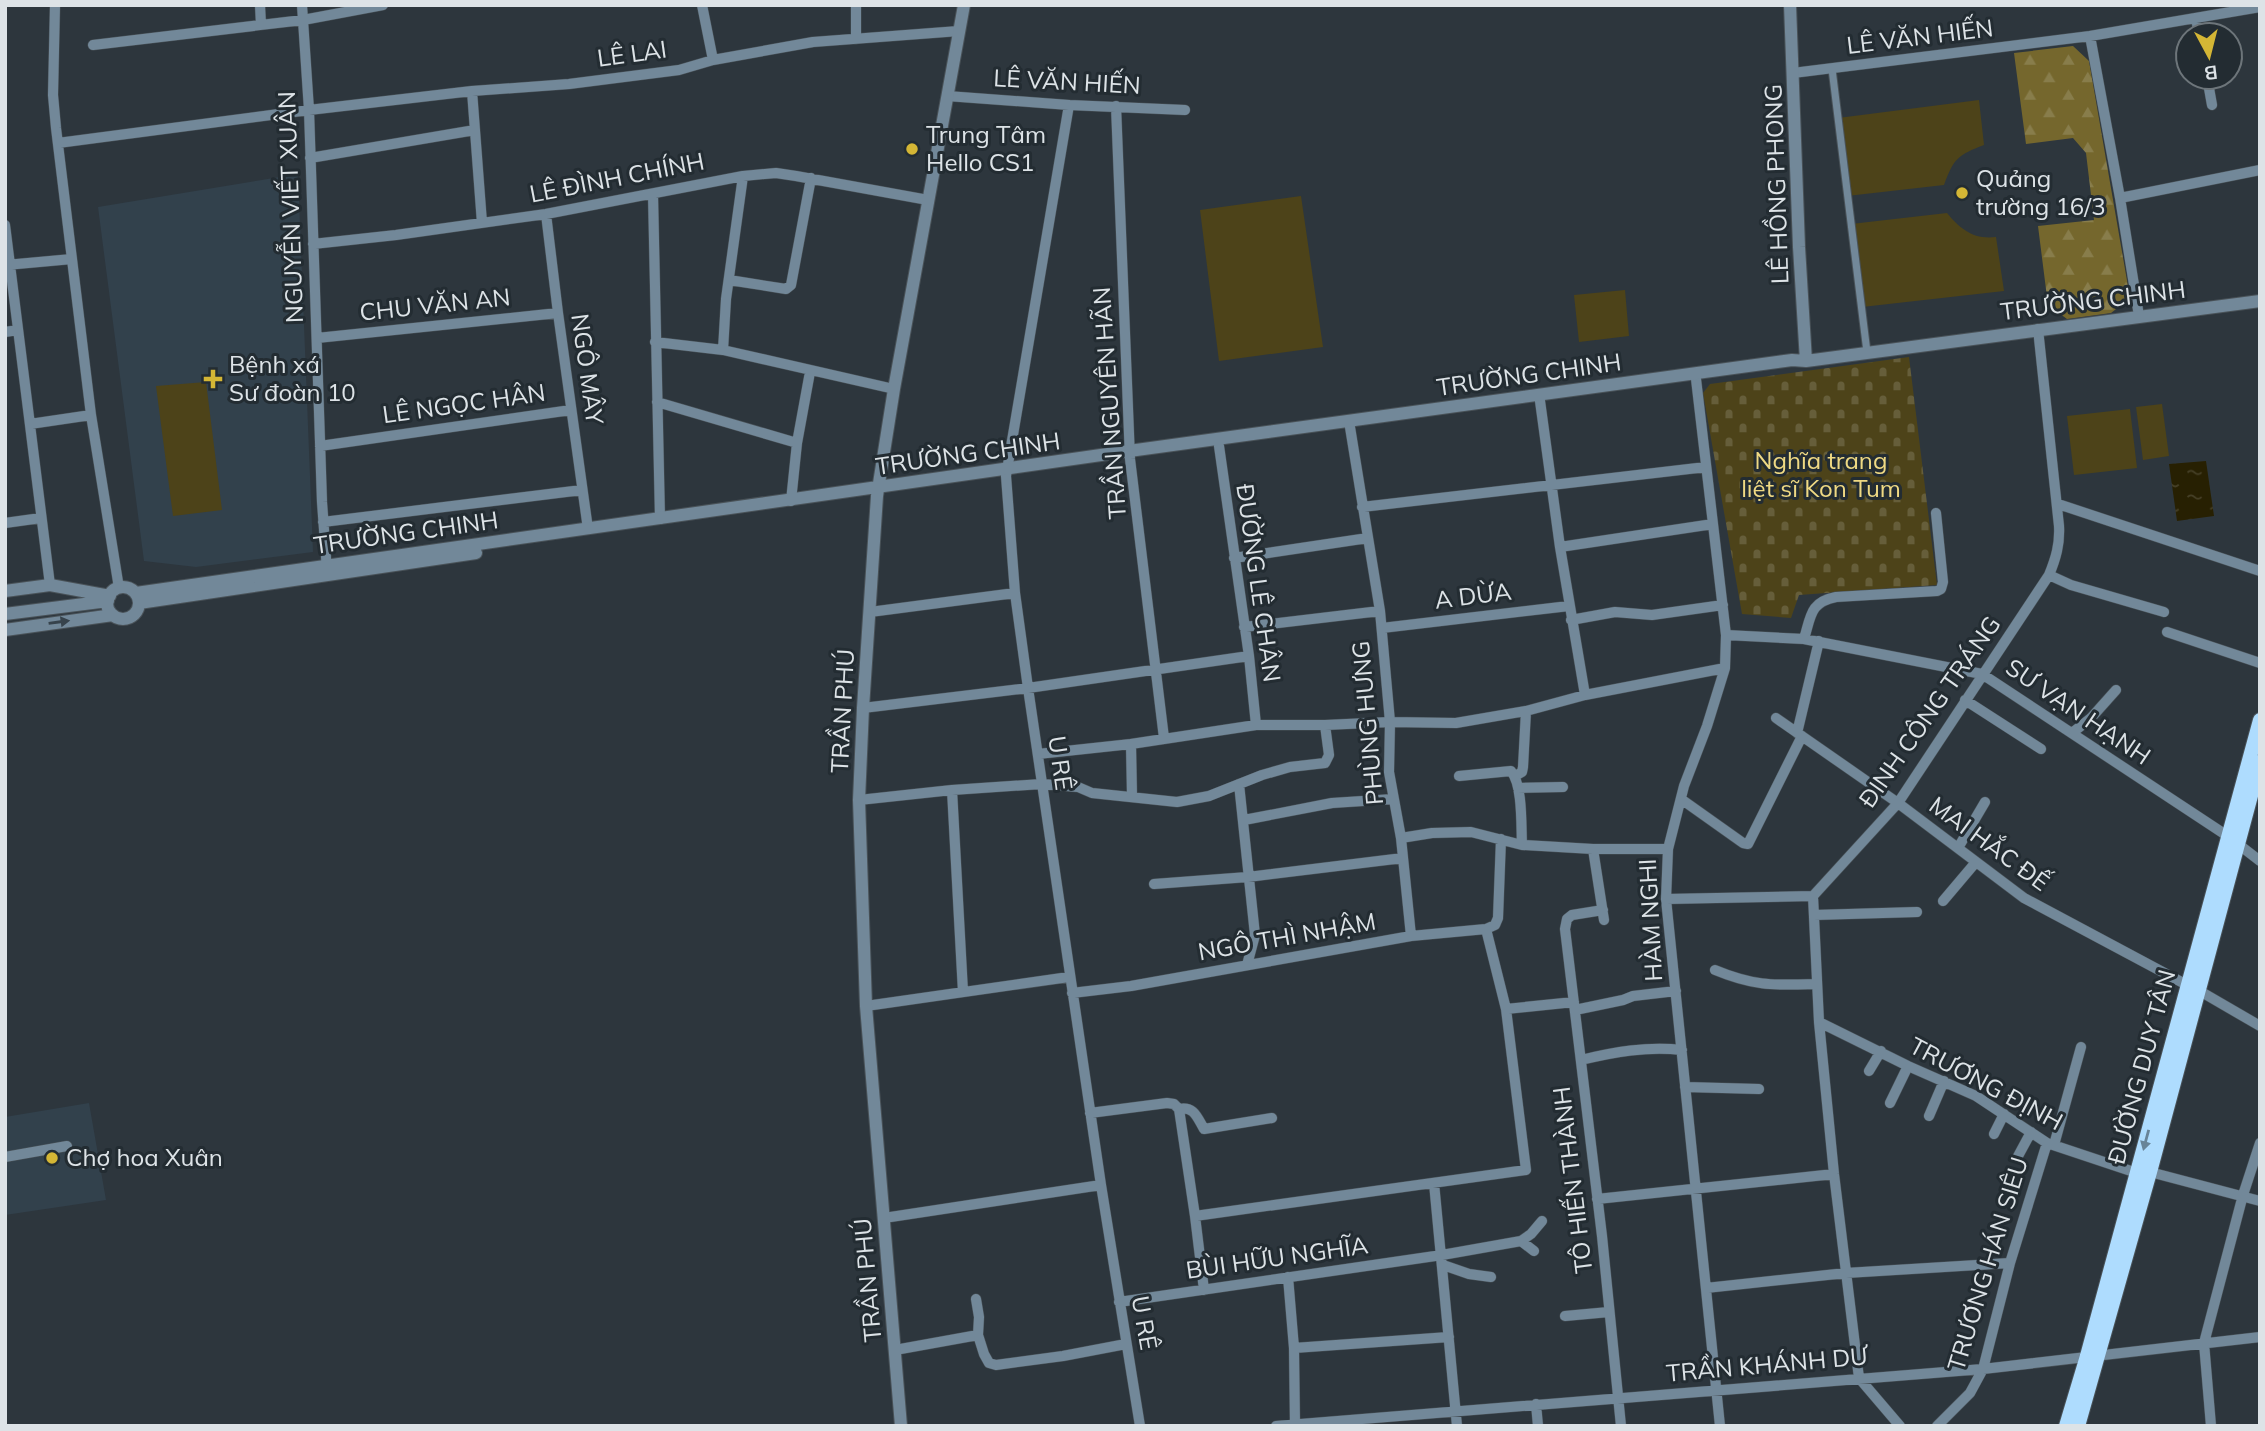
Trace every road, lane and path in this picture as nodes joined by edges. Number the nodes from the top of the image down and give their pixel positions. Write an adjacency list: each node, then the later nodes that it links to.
1 (55, 5): 30 (street)
2 (260, 5): 13 (street)
3 (302, 5): 11 (street, NGUYỄN VIẾT XUÂN)
4 (383, 5): 11 (street)
5 (702, 5): 18 (street)
6 (856, 5): 16 (street)
7 (964, 5): 14 (street, TRẦN PHÚ)
8 (1790, 5): 20 (street, LÊ HỒNG PHONG)
9 (2260, 8): 10 (street, LÊ VĂN HIẾN)
10 (2196, 18): 12 (street); 15 (street, LÊ VĂN HIẾN)
11 (303, 20): 13 (street); 27 (street, NGUYỄN VIẾT XUÂN)
12 (2197, 21)
13 (261, 25): 17 (street)
14 (959, 31): 16 (street, LÊ LAI); 23 (street, TRẦN PHÚ)
15 (2090, 36): 19 (street, LÊ VĂN HIẾN); 36 (street)
16 (856, 39): 18 (street, LÊ LAI)
17 (93, 45)
18 (713, 61): 21 (street, LÊ LAI)
19 (1832, 69): 20 (street, LÊ VĂN HIẾN); 54 (street)
20 (1793, 73): 55 (street, LÊ HỒNG PHONG)
21 (472, 91): 27 (street, LÊ LAI); 29 (street)
22 (2210, 91): 25 (street)
23 (947, 96): 24 (street, LÊ VĂN HIẾN); 37 (street, TRẦN PHÚ)
24 (1069, 105): 26 (street, LÊ VĂN HIẾN); 70 (street, U RÊ)
25 (2212, 105)
26 (1116, 106): 28 (street, LÊ VĂN HIẾN); 68 (street, TRẦN NGUYÊN HÃN)
27 (309, 110): 30 (street, LÊ LAI); 31 (street, NGUYỄN VIẾT XUÂN)
28 (1185, 110)
29 (475, 130): 31 (street); 39 (street)
30 (58, 143): 42 (street)
31 (310, 158): 41 (street, NGUYỄN VIẾT XUÂN)
32 (2260, 170): 36 (street)
33 (743, 176): 34 (street, LÊ ĐÌNH CHÍNH); 35 (street, LÊ ĐÌNH CHÍNH); 44 (street)
34 (811, 178): 37 (street, LÊ ĐÌNH CHÍNH); 44 (street)
35 (653, 194): 38 (street, LÊ ĐÌNH CHÍNH); 52 (street)
36 (2120, 198): 47 (street)
37 (928, 200): 58 (street, TRẦN PHÚ)
38 (546, 214): 39 (street, LÊ ĐÌNH CHÍNH); 46 (street, NGÔ MÂY)
39 (482, 223): 41 (street, LÊ ĐÌNH CHÍNH)
40 (5, 225): 43 (street)
41 (313, 244): 51 (street, NGUYỄN VIẾT XUÂN)
42 (72, 259): 43 (street); 62 (street)
43 (8, 265): 49 (street)
44 (729, 280): 53 (street)
45 (2260, 301): 47 (street, TRƯỜNG CHINH)
46 (558, 313): 51 (street, CHU VĂN AN); 61 (street, NGÔ MÂY)
47 (2139, 316): 48 (street, TRƯỜNG CHINH)
48 (2038, 329): 54 (street, TRƯỜNG CHINH); 75 (street, ĐINH CÔNG TRÁNG)
49 (18, 330): 50 (street); 63 (street)
50 (5, 332)
51 (317, 338): 66 (street, NGUYỄN VIẾT XUÂN)
52 (655, 342): 53 (street); 60 (street)
53 (723, 350): 56 (street)
54 (1867, 352): 55 (street, TRƯỜNG CHINH)
55 (1806, 361): 57 (street, TRƯỜNG CHINH); 64 (street, TRƯỜNG CHINH)
56 (810, 372): 58 (street); 65 (street)
57 (1696, 379): 59 (street, TRƯỜNG CHINH); 69 (street, HÀM NGHI)
58 (894, 389): 73 (street, TRẦN PHÚ)
59 (1541, 401): 64 (street, TRƯỜNG CHINH); 71 (street)
60 (657, 402): 65 (street); 79 (street)
61 (571, 410): 66 (street, LÊ NGỌC HÂN); 72 (street, NGÔ MÂY)
62 (91, 415): 63 (street); 93 (street)
63 (30, 424): 78 (street)
64 (1349, 424): 67 (street, TRƯỜNG CHINH); 68 (street, TRƯỜNG CHINH); 76 (street, PHÙNG HƯNG)
65 (797, 443): 74 (street)
66 (320, 446): 80 (street, NGUYỄN VIẾT XUÂN)
67 (1219, 446): 68 (street, TRƯỜNG CHINH); 86 (street, ĐƯỜNG LÊ CHÂN)
68 (1130, 455): 70 (street, TRƯỜNG CHINH); 113 (street, TRẦN NGUYÊN HÃN)
69 (1706, 467): 71 (street); 82 (street, HÀM NGHI)
70 (1006, 473): 73 (street, TRƯỜNG CHINH); 92 (street, U RÊ)
71 (1550, 485): 76 (street); 85 (street)
72 (582, 490): 80 (street); 83 (street, NGÔ MÂY)
73 (878, 492): 74 (street, TRƯỜNG CHINH); 87 (street, TRƯỜNG CHINH); 98 (street, TRẦN PHÚ)
74 (791, 501): 79 (street, TRƯỜNG CHINH)
75 (2058, 503): 88 (street); 89 (street, ĐINH CÔNG TRÁNG)
76 (1362, 507): 84 (street, PHÙNG HƯNG)
77 (1936, 513): 108 (street)
78 (41, 518): 81 (street); 90 (street)
79 (660, 519): 83 (street, TRƯỜNG CHINH)
80 (323, 522): 87 (street, NGUYỄN VIẾT XUÂN)
81 (5, 523)
82 (1713, 524): 85 (street); 95 (street, HÀM NGHI)
83 (589, 529): 87 (street, TRƯỜNG CHINH)
84 (1368, 538): 86 (street); 97 (street, PHÙNG HƯNG)
85 (1560, 547): 96 (street)
86 (1234, 558): 103 (street, ĐƯỜNG LÊ CHÂN)
87 (327, 570): 94 (street, TRƯỜNG CHINH)
88 (2260, 571)
89 (2049, 575): 99 (street); 114 (street, ĐINH CÔNG TRÁNG)
90 (50, 585): 91 (street); 93 (street)
91 (5, 591)
92 (1015, 593): 98 (street); 115 (street, U RÊ)
93 (112, 595): 94 (street); 100 (street); 101 (street)
94 (137, 598): 101 (street)
95 (1723, 605): 102 (street); 107 (street, HÀM NGHI)
96 (1569, 606): 102 (street); 104 (street, A DỪA)
97 (1380, 611): 103 (street); 104 (street, PHÙNG HƯNG)
98 (870, 612): 119 (street, TRẦN PHÚ)
99 (2164, 612)
100 (5, 614)
101 (113, 615): 105 (street, one-way to 101)
102 (1572, 620): 117 (street)
103 (1244, 628): 110 (street, ĐƯỜNG LÊ CHÂN)
104 (1382, 628): 123 (street, PHÙNG HƯNG)
105 (5, 630)
106 (2167, 632): 111 (street)
107 (1726, 635): 108 (street, SƯ VẠN HẠNH); 112 (street, HÀM NGHI)
108 (1804, 639): 109 (street, SƯ VẠN HẠNH)
109 (1818, 641): 114 (street, SƯ VẠN HẠNH); 127 (street)
110 (1249, 656): 113 (street); 124 (street, ĐƯỜNG LÊ CHÂN)
111 (2260, 663)
112 (1725, 668): 117 (street); 142 (street, HÀM NGHI)
113 (1157, 669): 115 (street); 128 (street, TRẦN NGUYÊN HÃN)
114 (1982, 674): 118 (street, ĐINH CÔNG TRÁNG); 126 (street, SƯ VẠN HẠNH)
115 (1028, 688): 119 (street); 131 (street, U RÊ)
116 (2116, 690): 126 (street)
117 (1585, 695): 120 (street)
118 (1965, 700): 130 (street); 145 (street, ĐINH CÔNG TRÁNG)
119 (863, 708): 143 (street, TRẦN PHÚ)
120 (1526, 711): 123 (street); 134 (street)
121 (1776, 718): 127 (street, MAI HẮC ĐẾ)
122 (2260, 720): 149 (main road, ĐƯỜNG DUY TÂN)
123 (1390, 722): 125 (street); 141 (street, PHÙNG HƯNG)
124 (1256, 725): 125 (street); 128 (street)
125 (1325, 725): 136 (street)
126 (2072, 733): 149 (street, SƯ VẠN HẠNH)
127 (1800, 735): 142 (street); 145 (street, MAI HẮC ĐẾ)
128 (1164, 738): 129 (street)
129 (1131, 744): 131 (street); 140 (street)
130 (2041, 749)
131 (1038, 754): 135 (street, U RÊ)
132 (2260, 762): 149 (main road, ĐƯỜNG DUY TÂN)
133 (1458, 776): 134 (street)
134 (1515, 776): 138 (street)
135 (1042, 784): 139 (street); 140 (street); 168 (street, U RÊ)
136 (1239, 784): 140 (street); 146 (street)
137 (1563, 787): 138 (street)
138 (1518, 788): 150 (street)
139 (953, 790): 143 (street); 172 (street)
140 (1132, 796)
141 (1394, 799): 146 (street); 147 (street, PHÙNG HƯNG)
142 (1681, 799): 153 (street, HÀM NGHI)
143 (859, 800): 174 (street, TRẦN PHÚ)
144 (1985, 802): 151 (street)
145 (1898, 803): 151 (street, MAI HẮC ĐẾ); 159 (street, ĐINH CÔNG TRÁNG)
146 (1244, 820): 157 (street)
147 (1401, 838): 148 (street, PHÙNG HƯNG); 154 (street, NGÔ THÌ NHẬM)
148 (1501, 839): 150 (street, PHÙNG HƯNG); 164 (street)
149 (2233, 840): 155 (street, SƯ VẠN HẠNH); 170 (main road, ĐƯỜNG DUY TÂN)
150 (1522, 845): 152 (street, PHÙNG HƯNG)
151 (1958, 848): 156 (street, MAI HẮC ĐẾ)
152 (1593, 849): 153 (street, PHÙNG HƯNG); 175 (street, TÔ HIẾN THÀNH)
153 (1668, 849): 160 (street, HÀM NGHI)
154 (1403, 858): 157 (street); 165 (street, NGÔ THÌ NHẬM)
155 (2260, 861)
156 (1976, 862): 161 (street); 170 (street, MAI HẮC ĐẾ)
157 (1248, 877): 158 (street); 166 (street)
158 (1154, 884)
159 (1813, 896): 160 (street); 163 (street)
160 (1666, 899): 171 (street, HÀM NGHI)
161 (1943, 901)
162 (1917, 912): 163 (street)
163 (1814, 915): 169 (street)
164 (1486, 929): 165 (street); 176 (street)
165 (1411, 936): 166 (street, NGÔ THÌ NHẬM)
166 (1247, 965): 173 (street, NGÔ THÌ NHẬM)
167 (1715, 970): 169 (street)
168 (1069, 977): 172 (street); 173 (street, U RÊ)
169 (1817, 984): 177 (street)
170 (2193, 987): 178 (street, MAI HẮC ĐẾ); 201 (main road, ĐƯỜNG DUY TÂN)
171 (1676, 991): 175 (street); 180 (street, HÀM NGHI)
172 (963, 992): 174 (street)
173 (1072, 993): 190 (street, U RÊ)
174 (866, 1006): 210 (street, TRẦN PHÚ)
175 (1574, 1006): 176 (street); 182 (street, TÔ HIẾN THÀNH)
176 (1506, 1010): 203 (street)
177 (1819, 1022): 181 (street, TRƯƠNG ĐỊNH); 202 (street)
178 (2260, 1026)
179 (2081, 1046): 197 (street, TRƯƠNG HÁN SIÊU)
180 (1682, 1050): 182 (street); 186 (street, HÀM NGHI)
181 (1881, 1051): 183 (street, TRƯƠNG ĐỊNH); 184 (street)
182 (1581, 1060): 207 (street, TÔ HIẾN THÀNH)
183 (1908, 1066): 185 (street, TRƯƠNG ĐỊNH); 188 (street)
184 (1869, 1071)
185 (1944, 1081): 191 (street, TRƯƠNG ĐỊNH); 192 (street)
186 (1685, 1087): 187 (street); 205 (street, HÀM NGHI)
187 (1759, 1089)
188 (1890, 1103)
189 (1179, 1109): 190 (street); 193 (street); 209 (street)
190 (1090, 1113): 204 (street, U RÊ)
191 (2004, 1114): 194 (street, TRƯƠNG ĐỊNH); 195 (street)
192 (1929, 1116)
193 (1272, 1118)
194 (2031, 1132): 197 (street, TRƯƠNG ĐỊNH); 200 (street)
195 (1994, 1134)
196 (2260, 1143): 206 (street)
197 (2051, 1144): 201 (street, TRƯƠNG ĐỊNH); 215 (street, TRƯƠNG HÁN SIÊU)
198 (67, 1146): 199 (street)
199 (5, 1157)
200 (2017, 1158)
201 (2144, 1173): 206 (street, TRƯƠNG ĐỊNH); 232 (main road, ĐƯỜNG DUY TÂN)
202 (1834, 1174): 205 (street); 216 (street)
203 (1434, 1183): 209 (street); 214 (street)
204 (1101, 1185): 210 (street); 222 (street, U RÊ)
205 (1695, 1189): 207 (street); 219 (street, HÀM NGHI)
206 (2243, 1195): 208 (street, TRƯƠNG ĐỊNH); 228 (street)
207 (1597, 1199): 223 (street, TÔ HIẾN THÀNH)
208 (2260, 1201)
209 (1195, 1216): 220 (street)
210 (884, 1218): 231 (street, TRẦN PHÚ)
211 (1542, 1221): 212 (street)
212 (1521, 1241): 213 (street); 214 (street, BÙI HỮU NGHĨA)
213 (1534, 1251)
214 (1442, 1260): 217 (street); 218 (street, BÙI HỮU NGHĨA); 226 (street)
215 (2010, 1263): 216 (street); 233 (street, TRƯƠNG HÁN SIÊU)
216 (1846, 1273): 219 (street); 234 (street)
217 (1491, 1277)
218 (1288, 1278): 220 (street, BÙI HỮU NGHĨA); 230 (street)
219 (1706, 1288): 235 (street, HÀM NGHI)
220 (1203, 1290): 222 (street, BÙI HỮU NGHĨA)
221 (976, 1299): 225 (street)
222 (1119, 1302): 229 (street, U RÊ)
223 (1609, 1311): 224 (street); 236 (street, TÔ HIẾN THÀNH)
224 (1565, 1316)
225 (978, 1335): 229 (street); 231 (street)
226 (1449, 1337): 230 (street); 238 (street)
227 (2260, 1337): 228 (street, TRẦN KHÁNH DƯ)
228 (2204, 1343): 232 (street, TRẦN KHÁNH DƯ); 251 (street)
229 (1126, 1344): 241 (street, U RÊ)
230 (1294, 1348): 239 (street)
231 (895, 1350): 240 (street, TRẦN PHÚ)
232 (2093, 1355): 233 (street, TRẦN KHÁNH DƯ); 249 (main road, ĐƯỜNG DUY TÂN); 250 (main road, ĐƯỜNG DUY TÂN)
233 (1983, 1368): 234 (street, TRẦN KHÁNH DƯ); 248 (street, TRƯƠNG HÁN SIÊU)
234 (1859, 1378): 235 (street, TRẦN KHÁNH DƯ); 247 (street)
235 (1716, 1390): 236 (street, TRẦN KHÁNH DƯ); 246 (street, HÀM NGHI)
236 (1618, 1398): 237 (street, TRẦN KHÁNH DƯ); 245 (street, TÔ HIẾN THÀNH)
237 (1536, 1404): 238 (street, TRẦN KHÁNH DƯ); 244 (street)
238 (1455, 1411): 239 (street, TRẦN KHÁNH DƯ); 243 (street)
239 (1295, 1425): 242 (street, TRẦN KHÁNH DƯ)
240 (901, 1426)
241 (1140, 1426)
242 (1276, 1426)
243 (1457, 1426)
244 (1538, 1426)
245 (1620, 1426)
246 (1720, 1426)
247 (1900, 1426)
248 (1937, 1426)
249 (2066, 1426)
250 (2078, 1426)
251 (2211, 1426)

